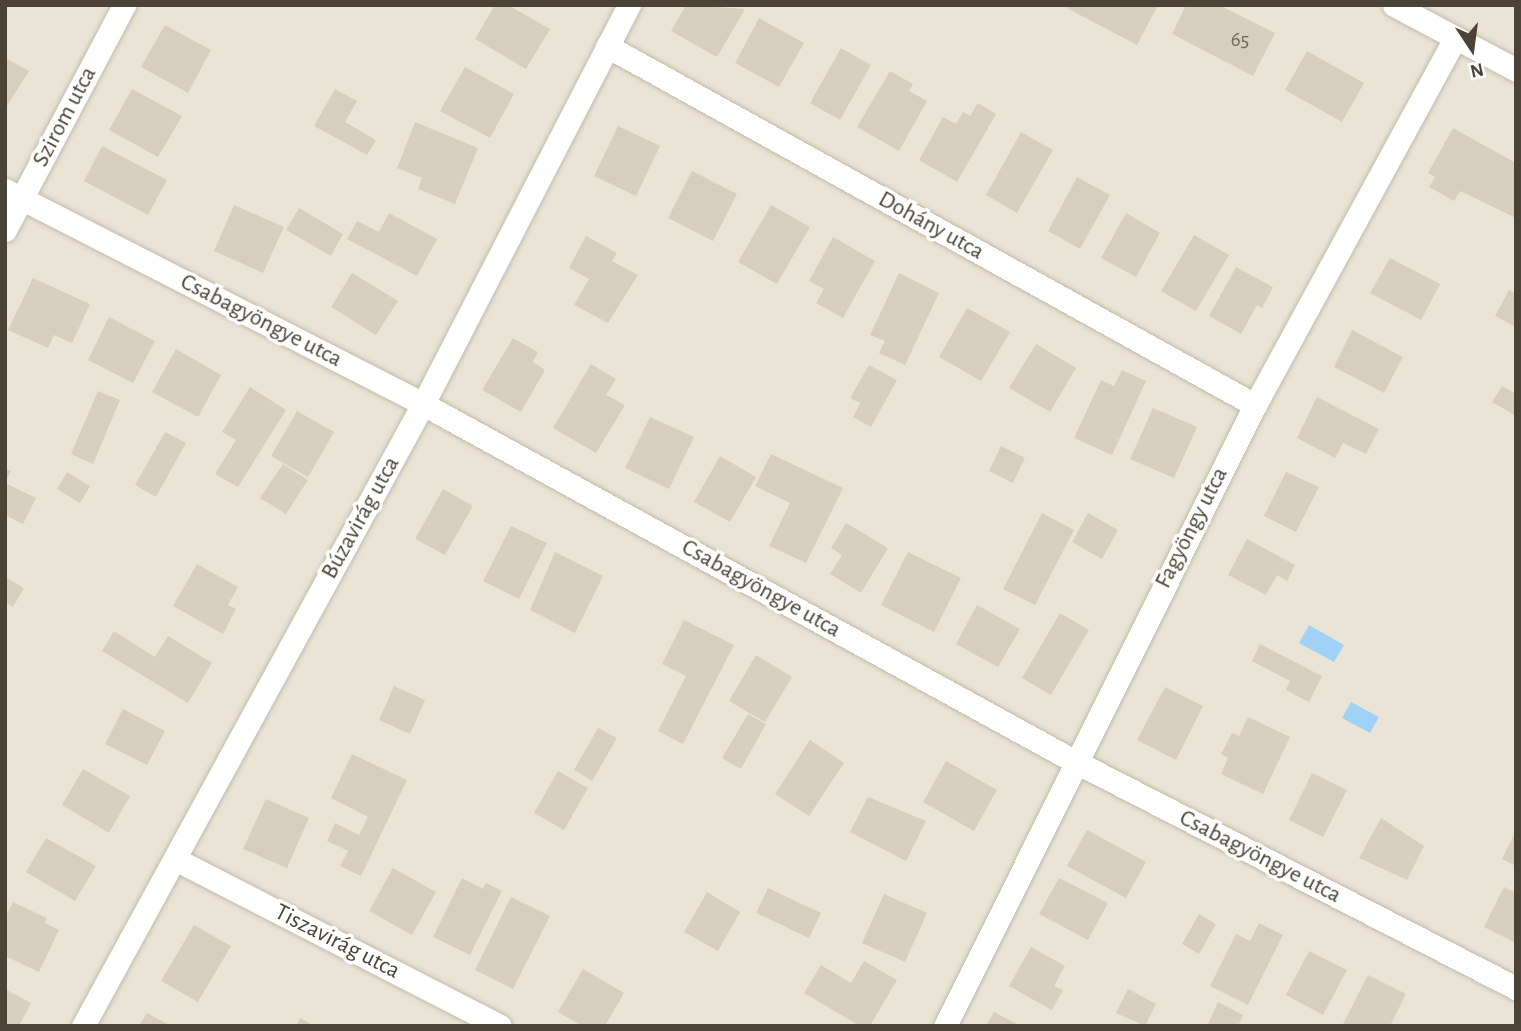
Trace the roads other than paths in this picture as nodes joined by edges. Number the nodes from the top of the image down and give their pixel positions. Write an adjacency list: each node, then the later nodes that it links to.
1 (124, 5): 7 (street, Szirom utca)
2 (629, 5): 5 (street, Búzavirág utca)
3 (1394, 5): 4 (street)
4 (1455, 38): 6 (street); 10 (street, Fagyöngy utca)
5 (607, 46): 9 (street, Búzavirág utca); 10 (street, Dohány utca)
6 (1516, 70)
7 (13, 194): 8 (street, Szirom utca); 9 (street, Csabagyöngye utca)
8 (5, 230)
9 (423, 404): 11 (street, Csabagyöngye utca); 12 (street, Búzavirág utca)
10 (1255, 405): 11 (street, Fagyöngy utca)
11 (1074, 761): 13 (street, Csabagyöngye utca); 16 (street, Fagyöngy utca)
12 (175, 859): 14 (street, Búzavirág utca); 15 (street, Tiszavirág utca)
13 (1516, 988)
14 (83, 1026)
15 (500, 1026)
16 (945, 1026)

